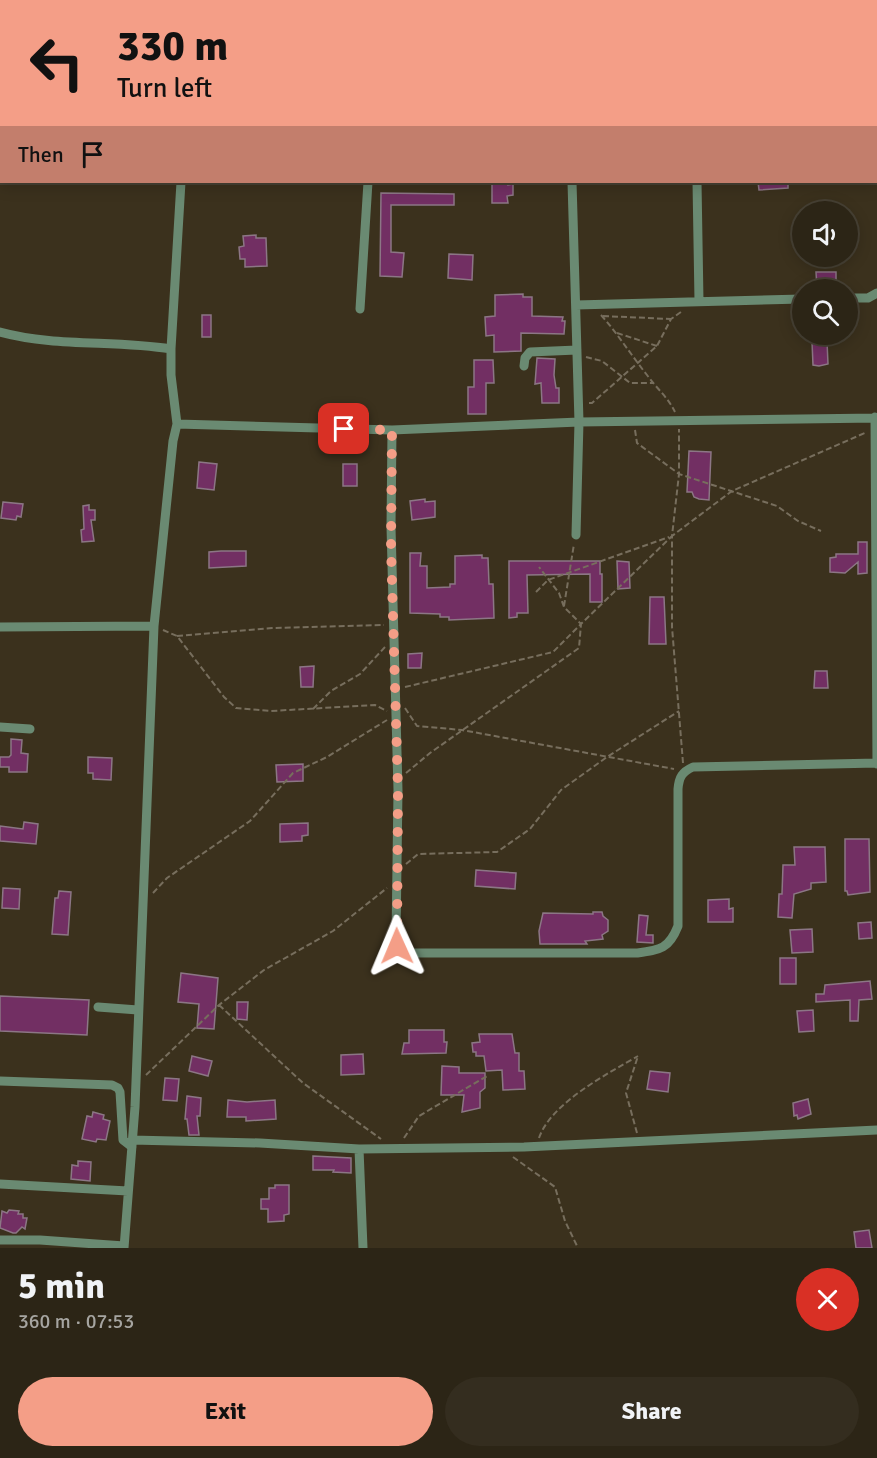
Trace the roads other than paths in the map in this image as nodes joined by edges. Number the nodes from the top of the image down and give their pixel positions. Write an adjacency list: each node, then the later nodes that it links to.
1 (181, 183): 12 (street)
2 (368, 183): 10 (street)
3 (572, 183): 9 (street)
4 (697, 183): 8 (street)
5 (877, 292): 6 (street)
6 (858, 298)
7 (792, 299): 8 (street)
8 (699, 301): 9 (street)
9 (576, 305): 13 (street)
10 (360, 309)
11 (0, 332): 12 (street)
12 (171, 349): 17 (street)
13 (577, 352): 14 (street); 16 (street)
14 (524, 366)
15 (876, 417): 16 (street); 20 (street)
16 (579, 422): 18 (street); 19 (street)
17 (177, 424): 18 (street); 21 (street)
18 (392, 430): 25 (street)
19 (576, 535)
20 (876, 561): 25 (street)
21 (154, 626): 22 (street); 27 (street)
22 (0, 627)
23 (0, 727): 24 (street)
24 (30, 729)
25 (877, 764)
26 (98, 1008): 27 (street)
27 (138, 1010): 30 (street)
28 (0, 1081): 30 (street)
29 (877, 1130): 31 (street)
30 (132, 1144): 31 (street); 33 (street)
31 (358, 1149): 36 (street)
32 (0, 1184): 33 (street)
33 (128, 1191): 35 (street)
34 (0, 1240): 35 (street)
35 (124, 1247)
36 (363, 1248)

